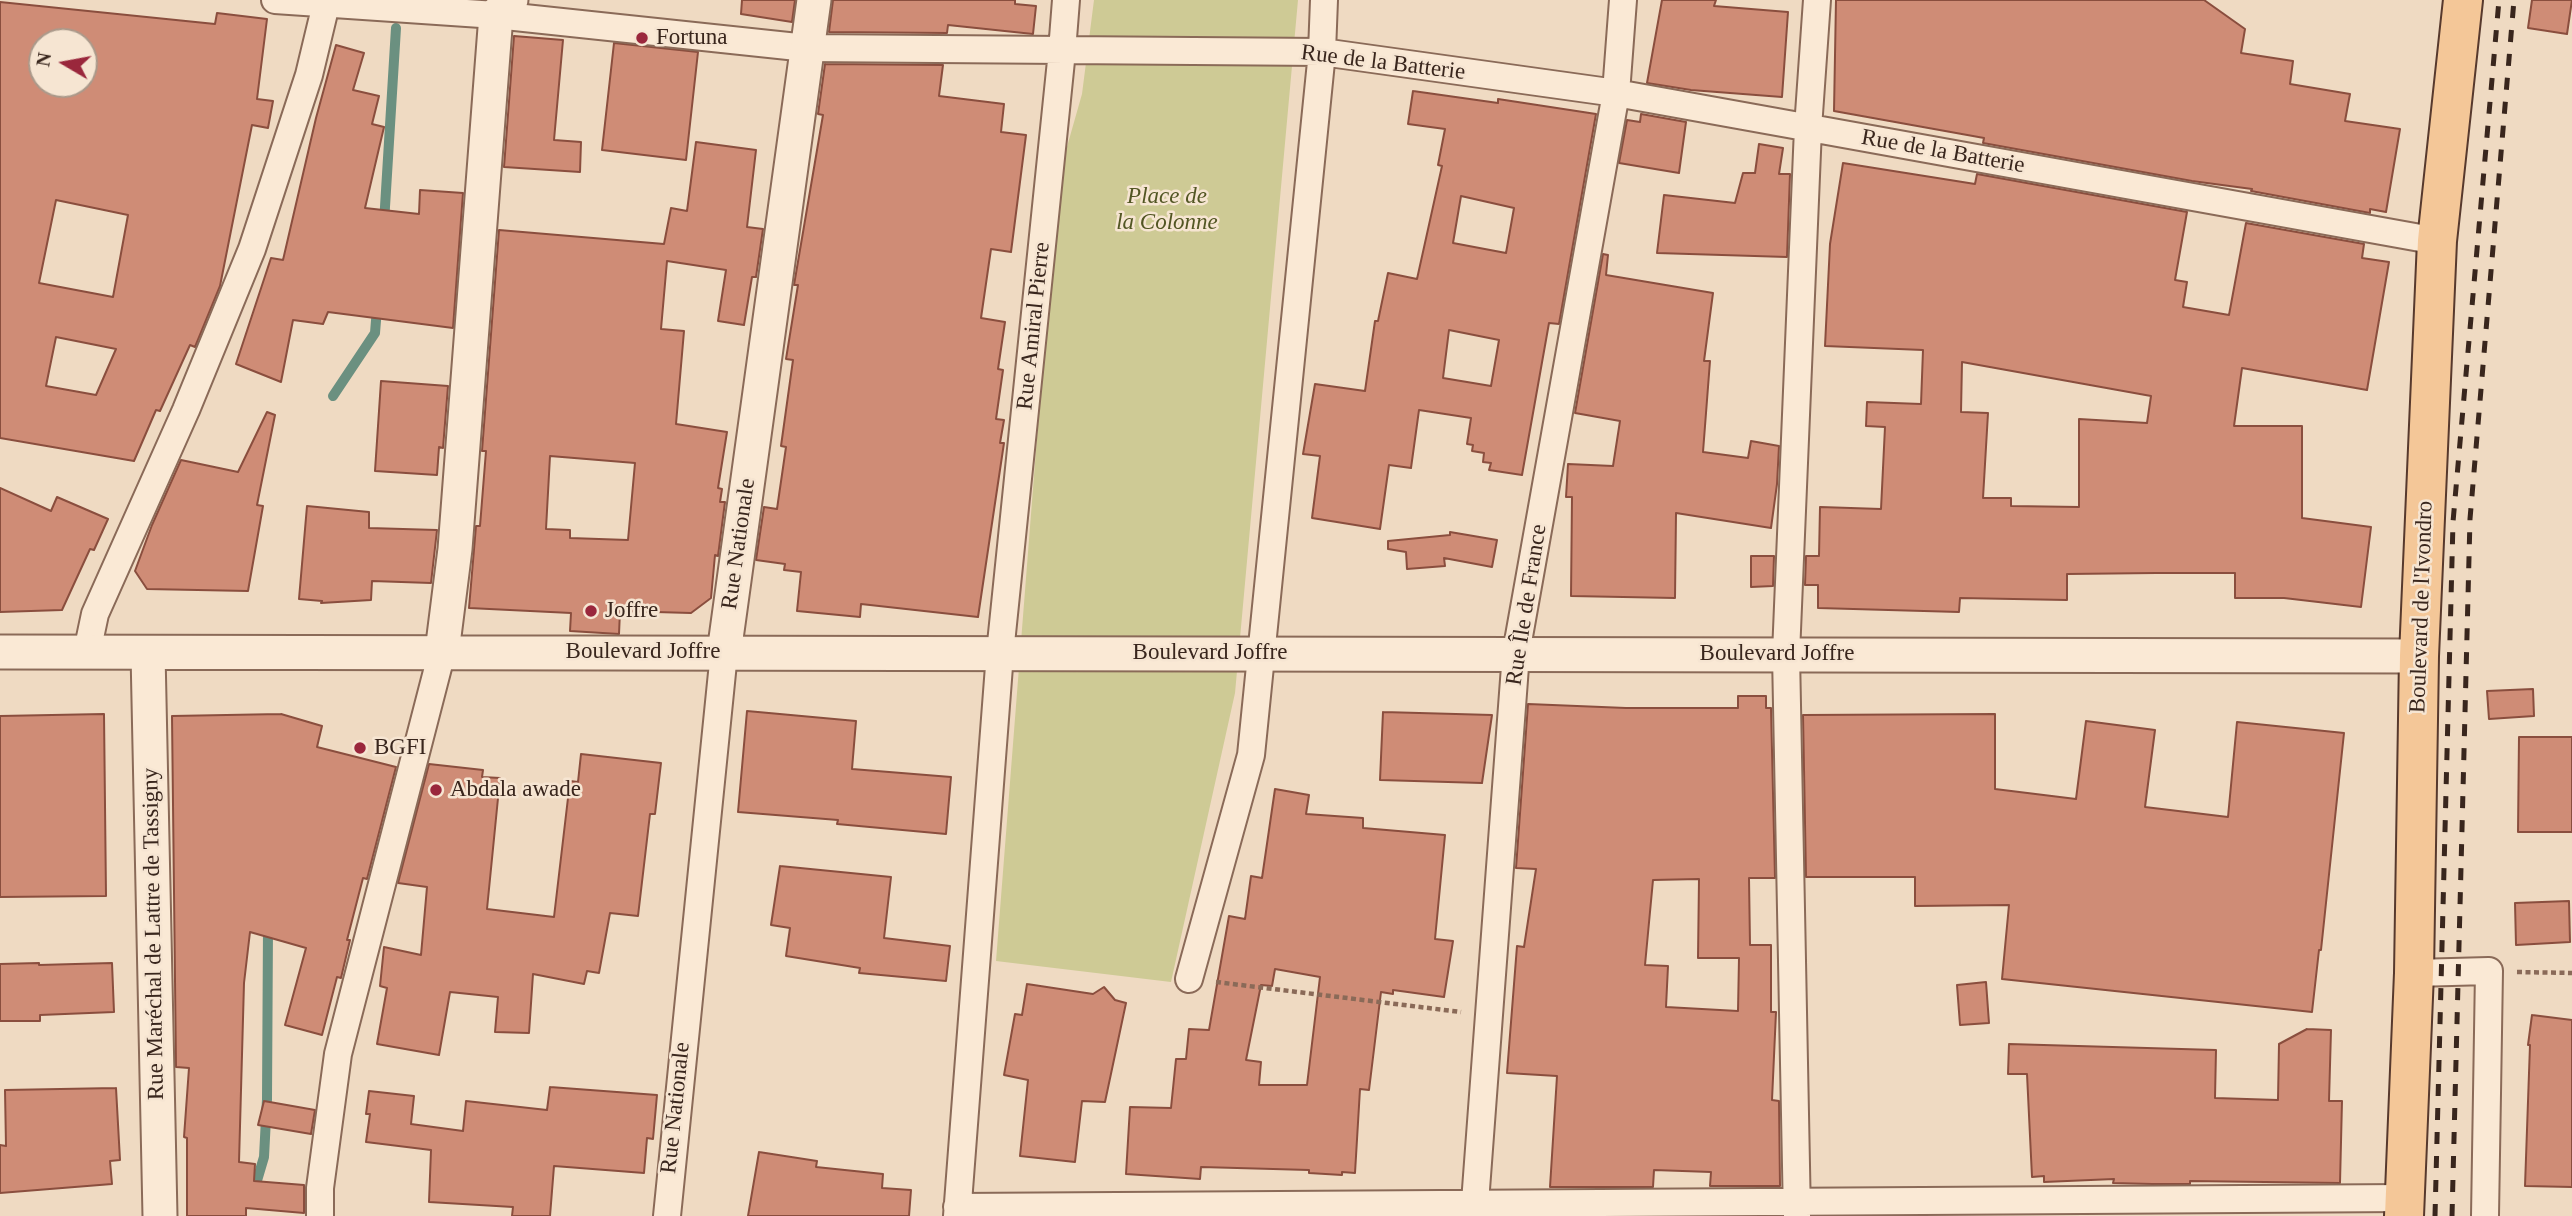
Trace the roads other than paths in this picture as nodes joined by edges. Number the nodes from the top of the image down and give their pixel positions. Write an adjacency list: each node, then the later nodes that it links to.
1 (275, 0): 8 (street, Rue de la Batterie)
2 (814, 0): 10 (street, Rue Nationale)
3 (1066, 0): 11 (street, Rue Amiral Pierre)
4 (1324, 0): 12 (street)
5 (1623, 0): 13 (street, Rue Île de France)
6 (1817, 0): 14 (street)
7 (2463, 0): 15 (main road, Boulevard de l'Ivondro)
8 (327, 2): 9 (street, Rue de la Batterie); 17 (street)
9 (502, 5): 10 (street, Rue de la Batterie); 18 (street)
10 (807, 48): 11 (street, Rue de la Batterie); 20 (street, Rue Nationale)
11 (1062, 51): 12 (street, Rue de la Batterie); 21 (street, Rue Amiral Pierre)
12 (1322, 52): 13 (street, Rue de la Batterie); 22 (street)
13 (1616, 93): 14 (street, Rue de la Batterie); 23 (street, Rue Île de France)
14 (1808, 128): 15 (street, Rue de la Batterie); 24 (street)
15 (2437, 242): 25 (main road, Boulevard de l'Ivondro)
16 (0, 652): 17 (street, Boulevard Joffre)
17 (87, 652): 19 (street, Boulevard Joffre)
18 (442, 652): 19 (street, Boulevard Joffre); 20 (street, Boulevard Joffre); 33 (street)
19 (148, 653): 32 (street, Rue Maréchal de Lattre de Tassigny)
20 (724, 653): 21 (street, Boulevard Joffre); 34 (street, Rue Nationale)
21 (1000, 653): 22 (street, Boulevard Joffre); 31 (street, Rue Amiral Pierre)
22 (1260, 653): 23 (street, Boulevard Joffre); 27 (street)
23 (1516, 653): 24 (street, Boulevard Joffre); 30 (street, Rue Île de France)
24 (1786, 654): 25 (street, Boulevard Joffre); 29 (street)
25 (2419, 656): 26 (main road, Boulevard de l'Ivondro)
26 (2414, 973): 28 (main road, Boulevard de l'Ivondro); 35 (street)
27 (1189, 979)
28 (2405, 1207): 29 (street)
29 (1797, 1209): 30 (street)
30 (1475, 1210): 31 (street)
31 (957, 1212)
32 (160, 1216)
33 (320, 1216)
34 (667, 1216)
35 (2485, 1216)

